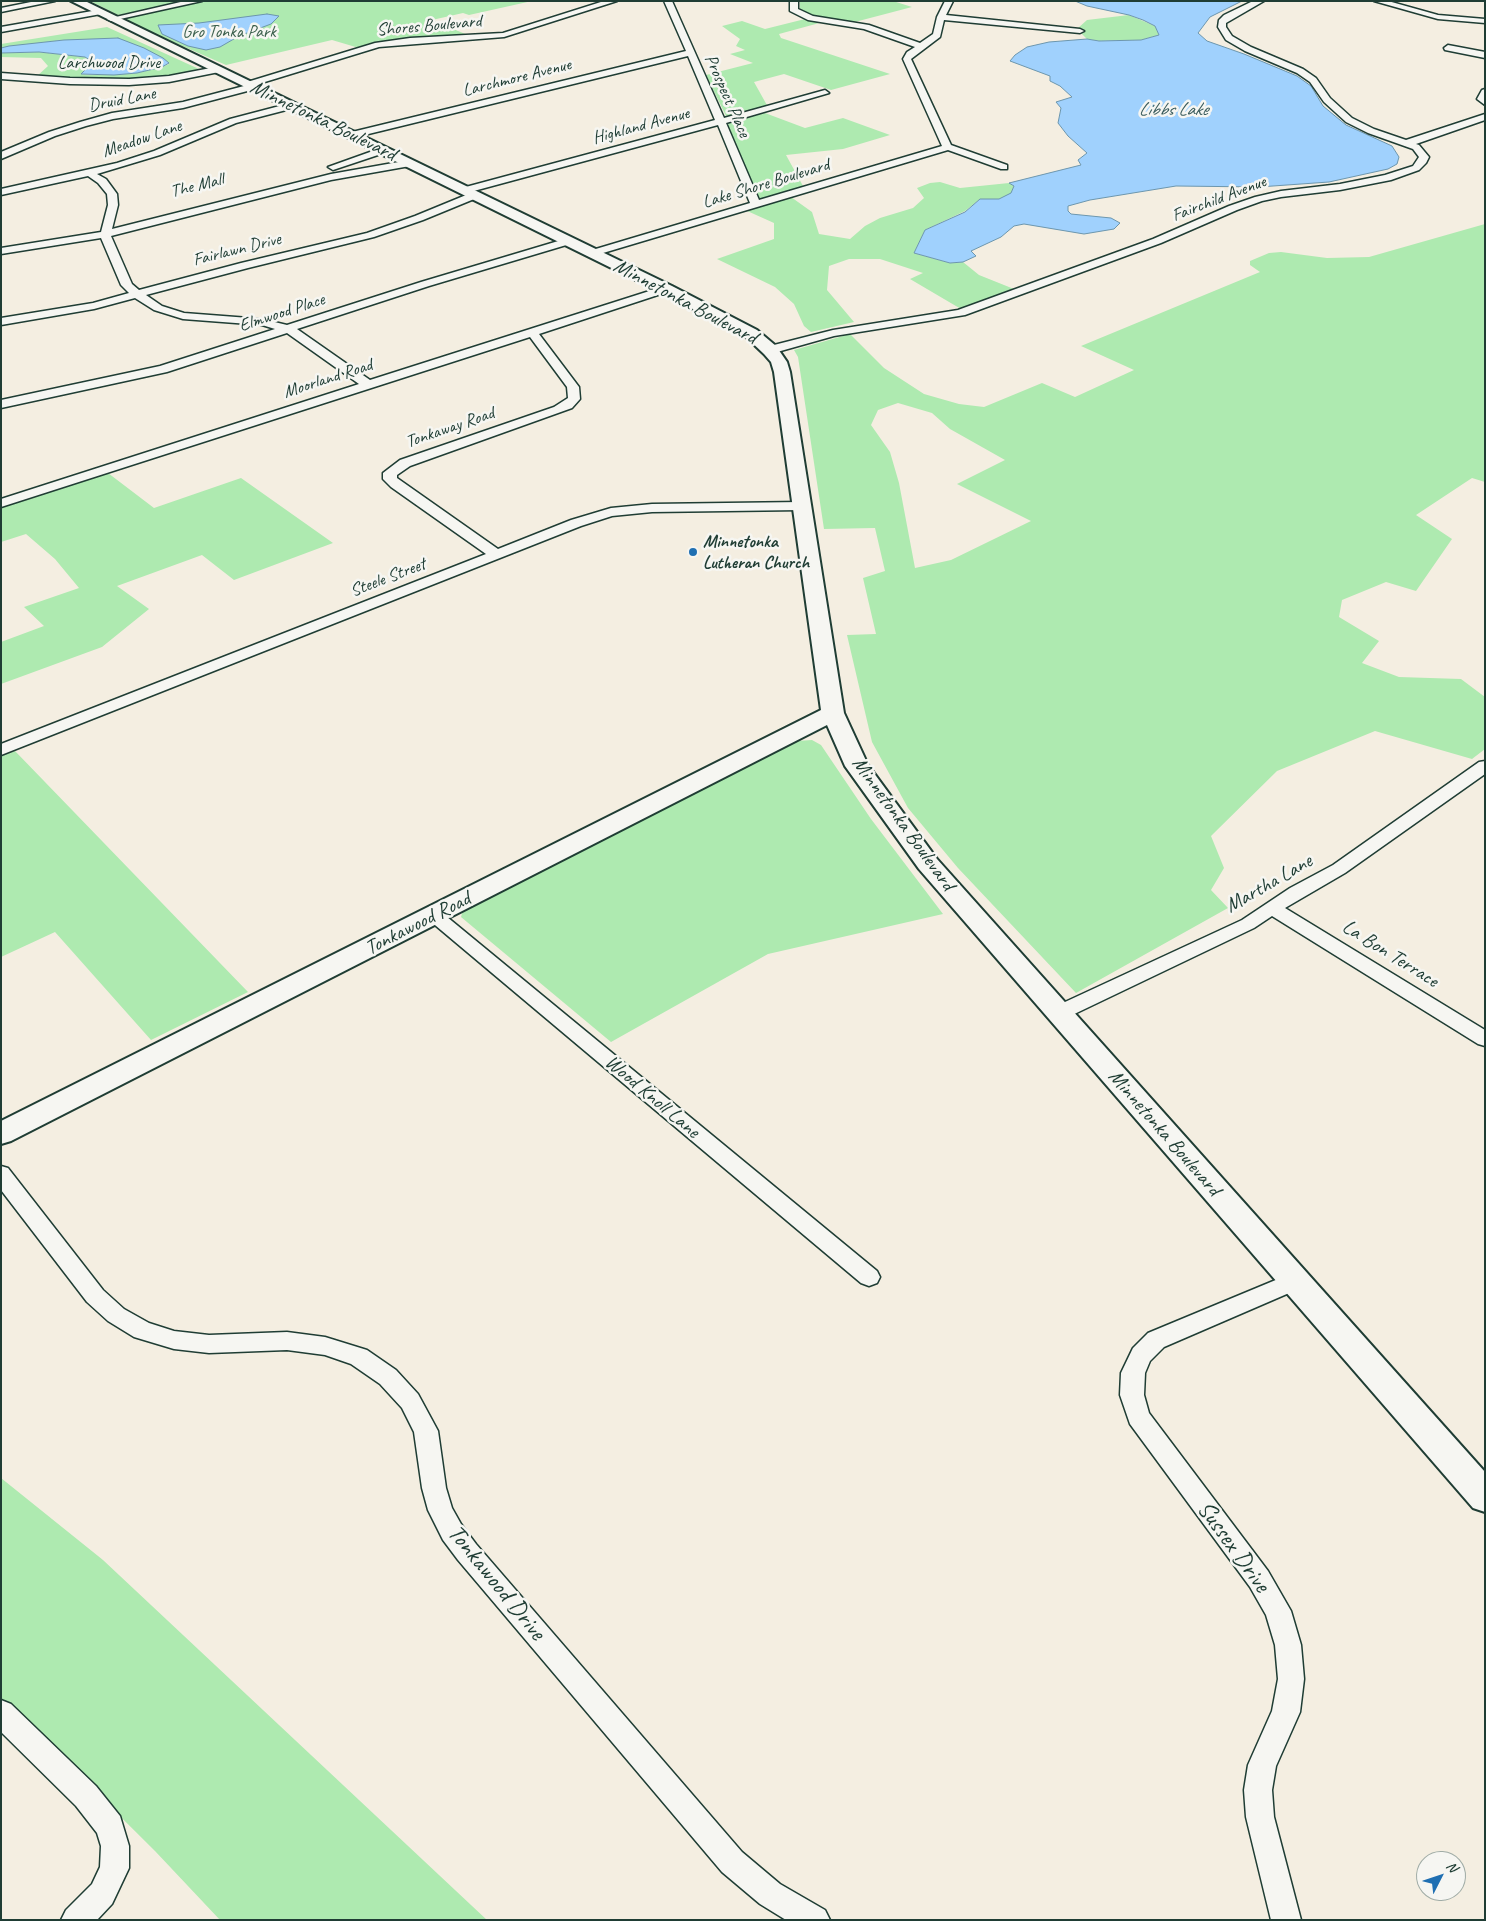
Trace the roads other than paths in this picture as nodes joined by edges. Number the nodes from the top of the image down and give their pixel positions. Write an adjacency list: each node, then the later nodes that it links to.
1 (51, 1): 10 (street)
2 (76, 1): 11 (main road, Minnetonka Boulevard)
3 (198, 1): 11 (street)
4 (613, 1): 22 (street, Shores Boulevard)
5 (668, 1): 18 (street, Prospect Place)
6 (794, 1): 16 (street)
7 (949, 1): 12 (street)
8 (1260, 1): 30 (street)
9 (1378, 1): 13 (street)
10 (1, 10)
11 (105, 15): 14 (street); 20 (main road, Minnetonka Boulevard)
12 (941, 17): 15 (street); 16 (street)
13 (1485, 21)
14 (1, 30)
15 (1080, 31)
16 (921, 46): 31 (street)
17 (1448, 48): 19 (street)
18 (690, 53): 28 (street, Prospect Place); 29 (street, Larchmore Avenue)
19 (1485, 55)
20 (216, 70): 21 (street, Larchwood Drive); 22 (main road, Minnetonka Boulevard)
21 (1, 76)
22 (250, 86): 26 (main road, Minnetonka Boulevard); 33 (street, Druid Lane)
23 (1485, 92): 25 (street)
24 (825, 93): 28 (street, Highland Avenue)
25 (1485, 102)
26 (291, 106): 29 (main road, Minnetonka Boulevard); 36 (street, Meadow Lane)
27 (1485, 117): 30 (street)
28 (721, 122): 38 (street, Highland Avenue); 39 (street, Prospect Place)
29 (352, 135): 32 (main road, Minnetonka Boulevard)
30 (1408, 143): 49 (street, Fairchild Avenue)
31 (948, 147): 35 (street); 39 (street, Lake Shore Boulevard)
32 (384, 150): 34 (main road, Minnetonka Boulevard); 40 (street, The Mall)
33 (1, 156)
34 (410, 163): 38 (main road, Minnetonka Boulevard); 40 (street, The Mall)
35 (1004, 167)
36 (90, 173): 37 (street, Meadow Lane); 40 (street)
37 (1, 192)
38 (470, 192): 41 (main road, Minnetonka Boulevard); 45 (street, Fairlawn Drive)
39 (755, 204): 43 (street, Lake Shore Boulevard)
40 (106, 230): 42 (street, The Mall); 45 (street)
41 (569, 241): 43 (main road, Minnetonka Boulevard); 47 (street, Elmwood Place)
42 (1, 251)
43 (593, 253): 44 (main road, Minnetonka Boulevard)
44 (666, 289): 48 (street, Moorland Road); 49 (main road, Minnetonka Boulevard)
45 (137, 295): 46 (street, Fairlawn Drive); 47 (street)
46 (1, 322)
47 (288, 329): 50 (street); 51 (street, Elmwood Place)
48 (532, 332): 50 (street, Moorland Road); 54 (street, Tonkaway Road)
49 (770, 350): 53 (main road, Minnetonka Boulevard)
50 (368, 384): 52 (street, Moorland Road)
51 (1, 404)
52 (1, 503)
53 (801, 506): 54 (street, Steele Street); 55 (main road, Minnetonka Boulevard)
54 (497, 555): 56 (street, Steele Street)
55 (833, 713): 59 (main road, Tonkawood Road); 60 (main road, Minnetonka Boulevard)
56 (1, 750)
57 (1485, 766): 58 (street, Martha Lane)
58 (1272, 908): 60 (street, Martha Lane); 61 (street, La Bon Terrace)
59 (435, 916): 62 (main road, Tonkawood Road); 64 (street, Wood Knoll Lane)
60 (1059, 1013): 65 (main road, Minnetonka Boulevard)
61 (1485, 1039)
62 (1, 1134)
63 (1, 1174): 69 (street, Tonkawood Drive)
64 (869, 1277)
65 (1295, 1281): 66 (main road, Minnetonka Boulevard); 70 (street, Sussex Drive)
66 (1485, 1497)
67 (1, 1713): 68 (street)
68 (76, 1920)
69 (816, 1920)
70 (1286, 1920)

